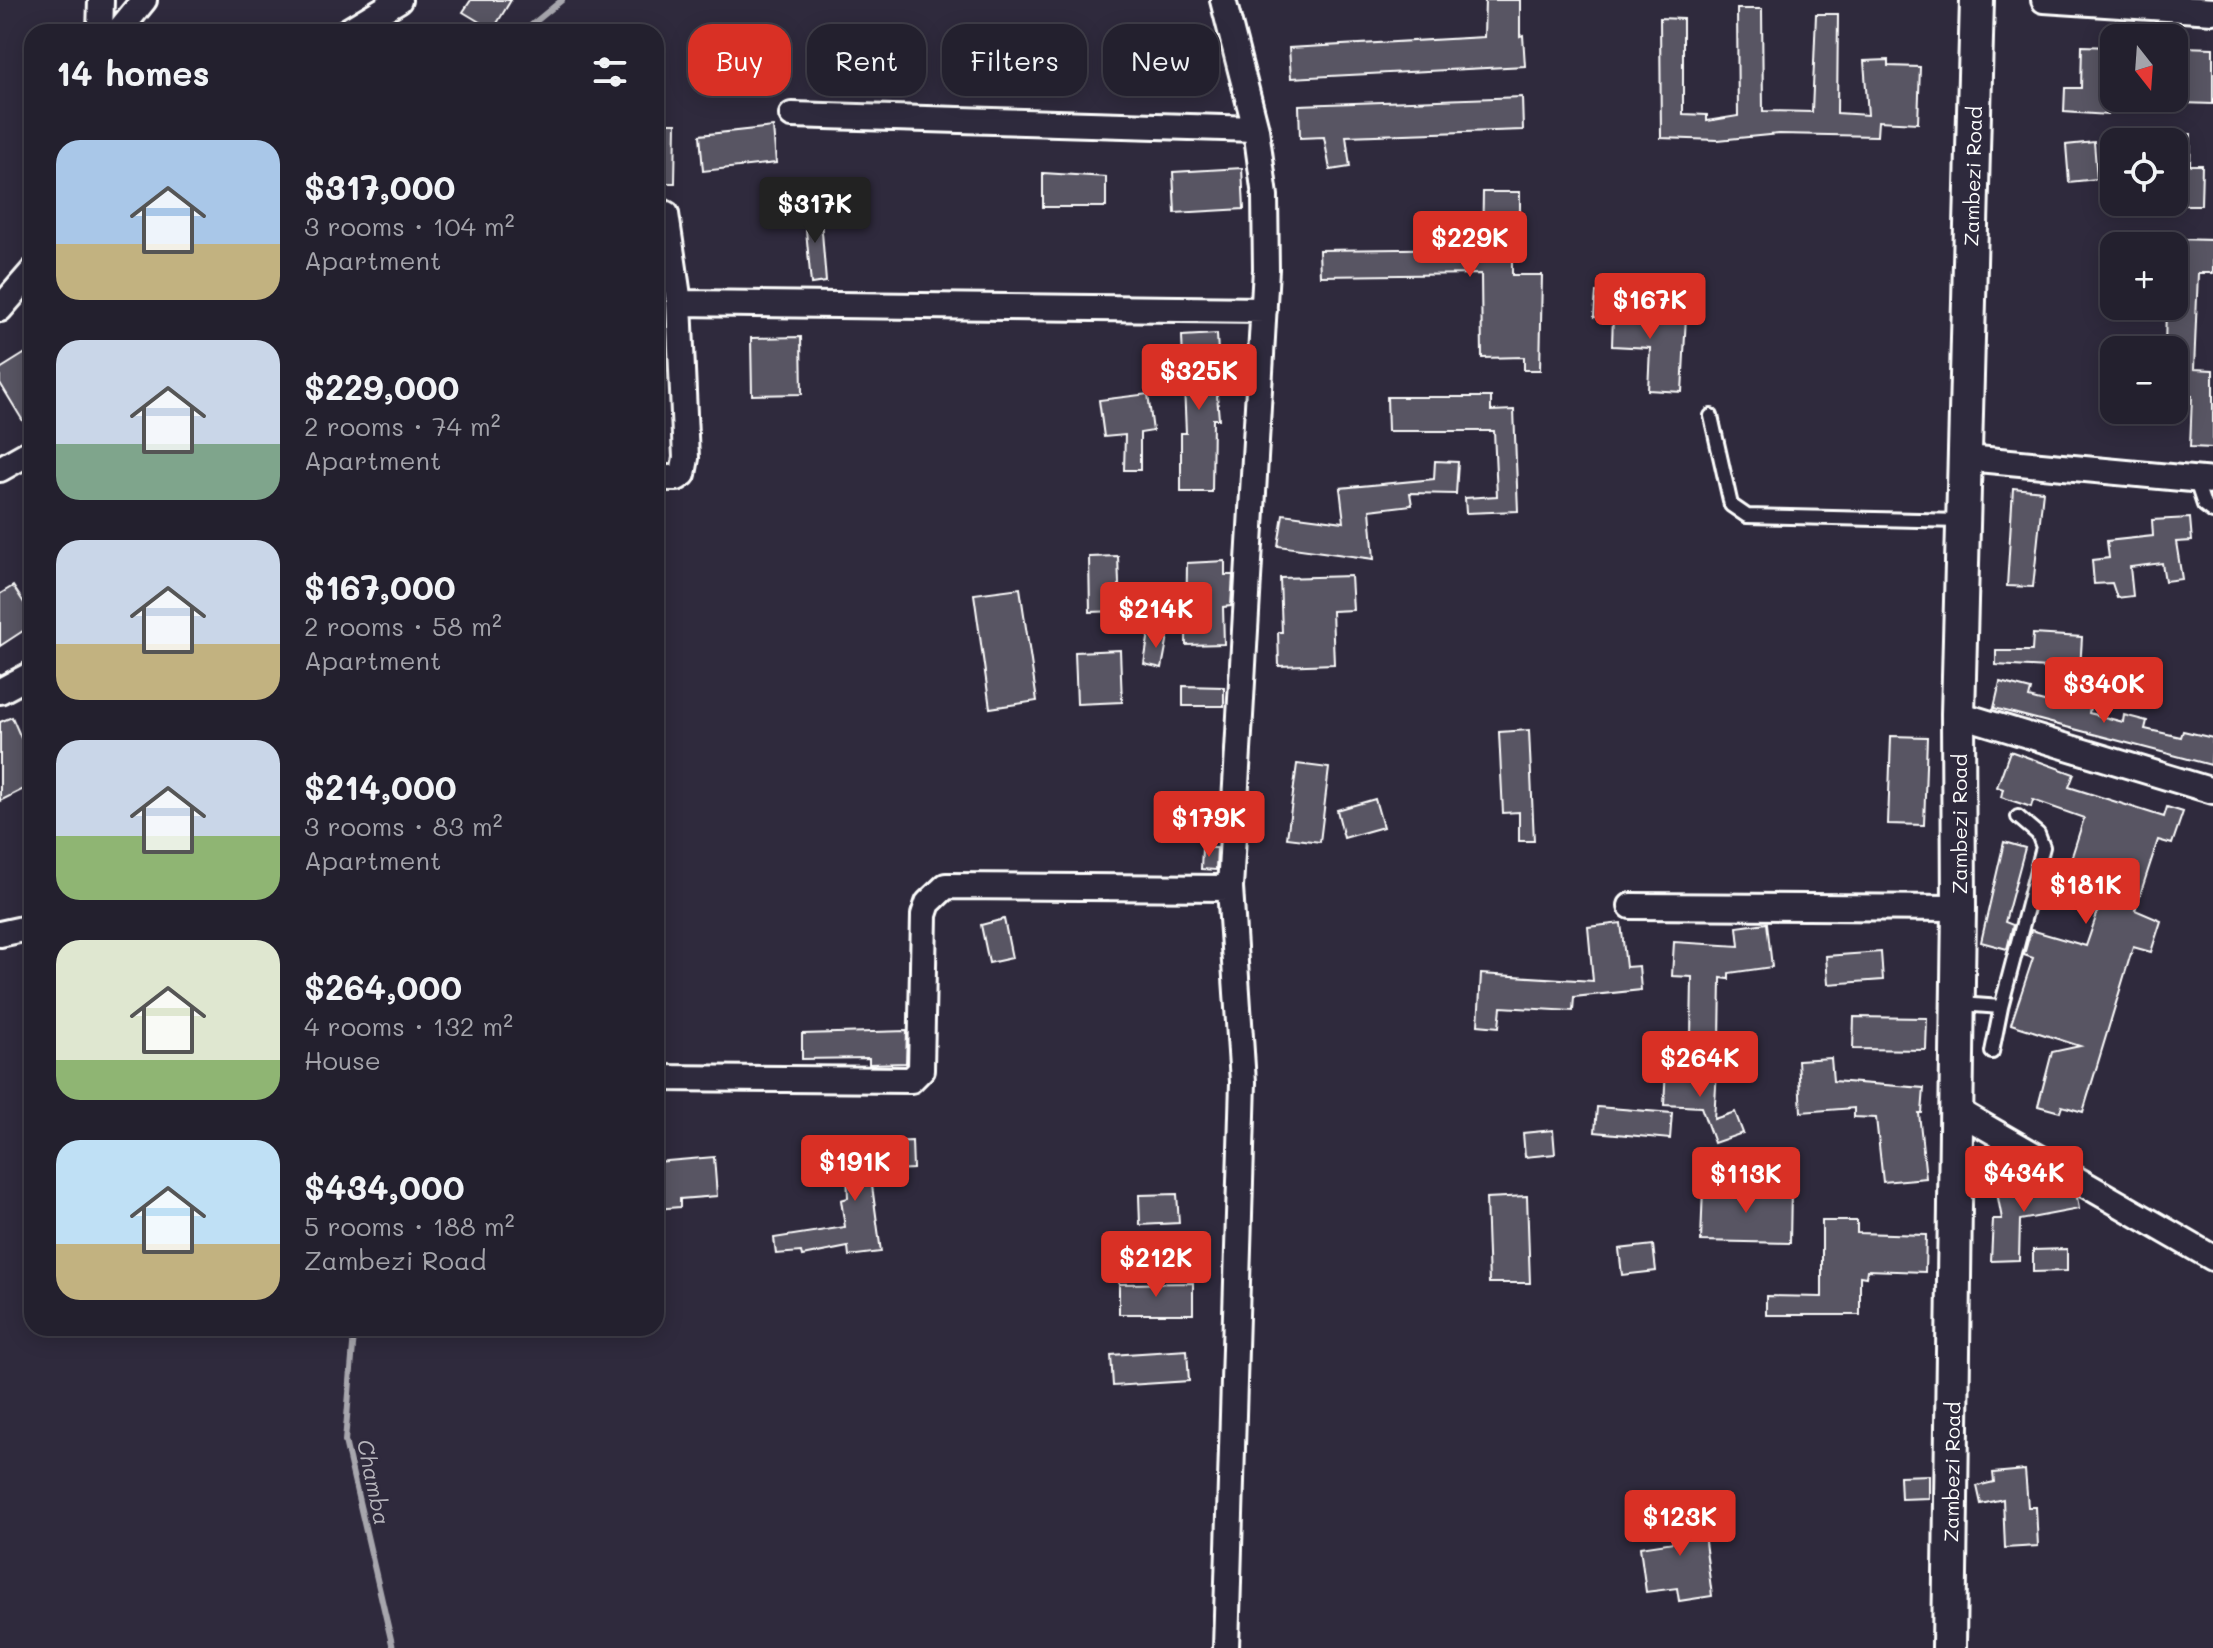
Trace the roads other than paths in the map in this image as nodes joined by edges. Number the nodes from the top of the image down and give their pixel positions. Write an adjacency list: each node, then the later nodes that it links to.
1 (101, 0): 8 (street)
2 (144, 0): 9 (street)
3 (399, 0): 10 (street)
4 (1223, 0): 12 (street)
5 (1977, 0): 20 (main road, Zambezi Road)
6 (2044, 0): 7 (street)
7 (2213, 11)
8 (100, 24)
9 (124, 24)
10 (359, 24)
11 (792, 115): 12 (street)
12 (1256, 129): 17 (street)
13 (664, 213): 15 (street)
14 (24, 281): 16 (street)
15 (679, 303): 17 (street); 22 (street)
16 (0, 309)
17 (1264, 310): 31 (street)
18 (1711, 416): 25 (lane)
19 (24, 456): 21 (street)
20 (1967, 458): 23 (street); 25 (main road, Zambezi Road)
21 (0, 469)
22 (664, 478)
23 (2205, 481): 24 (lane)
24 (2213, 512)
25 (1965, 521): 28 (main road, Zambezi Road)
26 (24, 678): 27 (street)
27 (0, 691)
28 (1958, 714): 29 (street); 33 (main road, Zambezi Road)
29 (2213, 791)
30 (2018, 817): 37 (lane)
31 (1230, 888): 39 (street); 42 (street)
32 (1631, 906): 33 (street)
33 (1959, 908): 36 (main road, Zambezi Road)
34 (24, 929): 35 (street)
35 (0, 934)
36 (1958, 1004): 37 (lane); 40 (main road, Zambezi Road)
37 (2001, 1007): 38 (lane)
38 (1992, 1052)
39 (664, 1078)
40 (1956, 1110): 41 (street); 43 (main road, Zambezi Road)
41 (2213, 1258)
42 (1226, 1648)
43 (1949, 1648)

